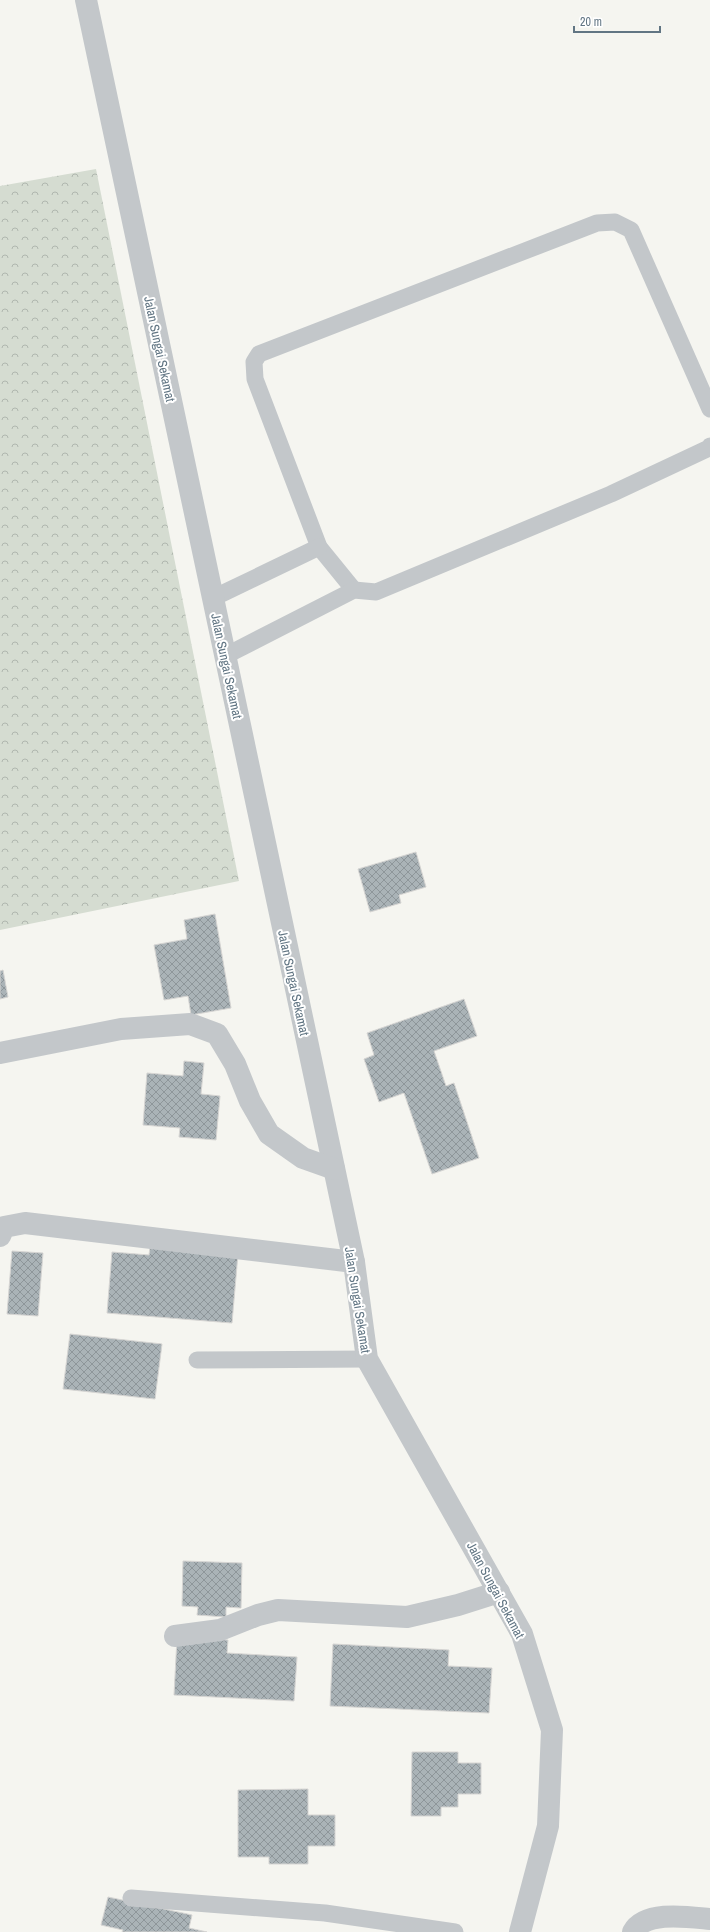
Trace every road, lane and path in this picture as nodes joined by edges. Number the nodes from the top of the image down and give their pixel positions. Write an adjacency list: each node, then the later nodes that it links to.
1 (86, 0): 6 (street, Jalan Sungai Sekamat)
2 (710, 409): 4 (lane)
3 (710, 446): 5 (lane)
4 (319, 547): 5 (lane); 6 (lane)
5 (354, 590): 7 (lane)
6 (213, 598): 7 (street, Jalan Sungai Sekamat)
7 (225, 656): 9 (street, Jalan Sungai Sekamat)
8 (0, 1054): 9 (street)
9 (334, 1169): 11 (street, Jalan Sungai Sekamat)
10 (0, 1236): 11 (street)
11 (354, 1262): 12 (street, Jalan Sungai Sekamat)
12 (367, 1359): 13 (lane); 14 (street, Jalan Sungai Sekamat)
13 (197, 1360)
14 (499, 1592): 15 (street); 19 (street, Jalan Sungai Sekamat)
15 (175, 1636)
16 (131, 1898): 18 (lane)
17 (710, 1919): 20 (street)
18 (455, 1932)
19 (520, 1932)
20 (633, 1932)

